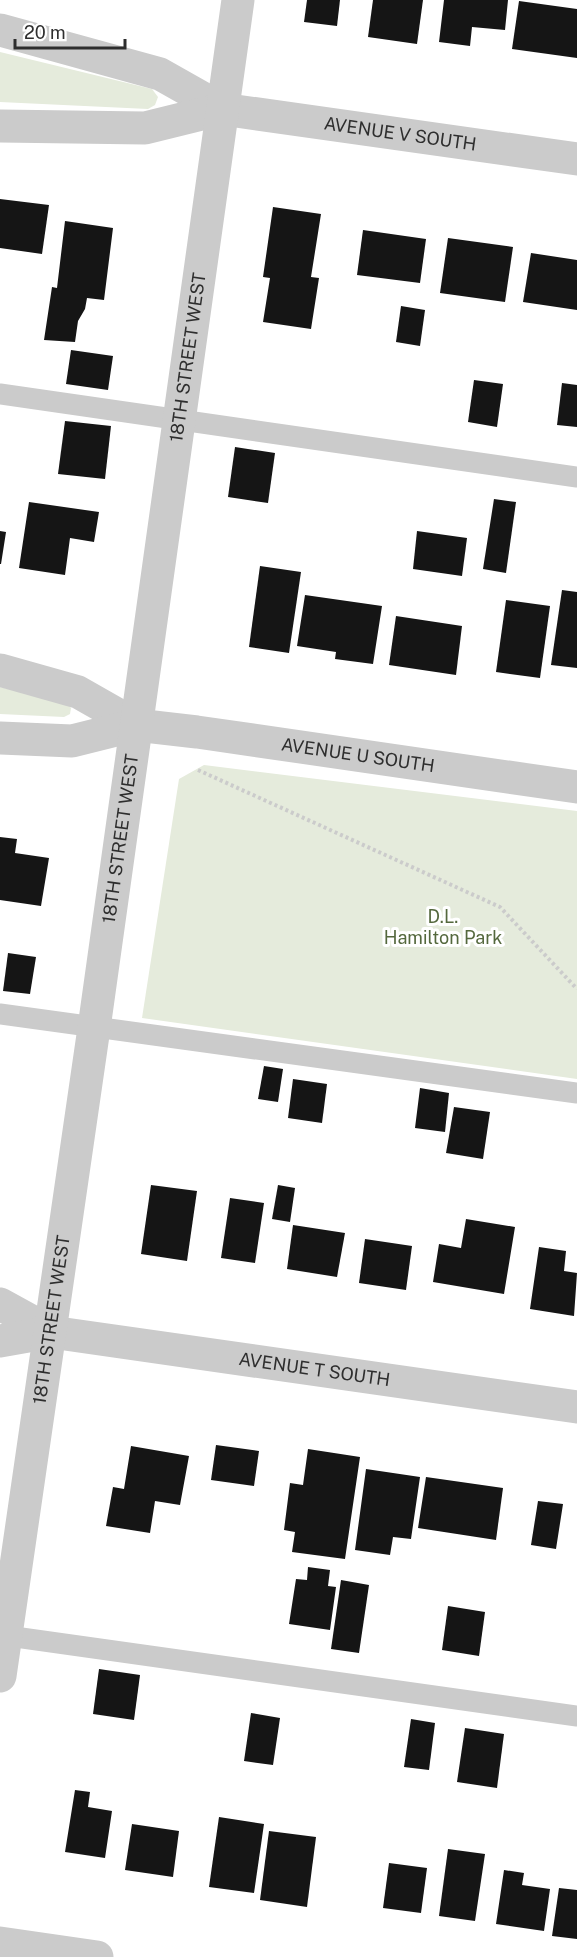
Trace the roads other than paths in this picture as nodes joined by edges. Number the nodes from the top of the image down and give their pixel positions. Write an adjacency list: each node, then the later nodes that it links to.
1 (237, 0): 3 (street, 18TH STREET WEST)
2 (0, 30): 3 (street, AVENUE V SOUTH)
3 (222, 108): 4 (street, AVENUE V SOUTH); 5 (street, AVENUE V SOUTH); 7 (street, 18TH STREET WEST)
4 (0, 126)
5 (577, 159)
6 (0, 394): 7 (lane)
7 (179, 420): 8 (lane); 10 (street, 18TH STREET WEST)
8 (577, 477)
9 (0, 670): 10 (street, AVENUE U SOUTH)
10 (136, 725): 11 (street, AVENUE U SOUTH); 12 (street, AVENUE U SOUTH); 14 (street, 18TH STREET WEST)
11 (0, 738)
12 (577, 787)
13 (0, 1014): 14 (lane)
14 (94, 1028): 15 (lane); 17 (street, 18TH STREET WEST)
15 (577, 1093)
16 (0, 1304): 17 (street, AVENUE T SOUTH)
17 (51, 1332): 18 (street, AVENUE T SOUTH); 19 (street, AVENUE T SOUTH); 20 (street, 18TH STREET WEST)
18 (0, 1341)
19 (577, 1407)
20 (3, 1636): 21 (street, 18TH STREET WEST); 22 (lane)
21 (0, 1676)
22 (577, 1716)
23 (0, 1943): 24 (street)
24 (97, 1957)

